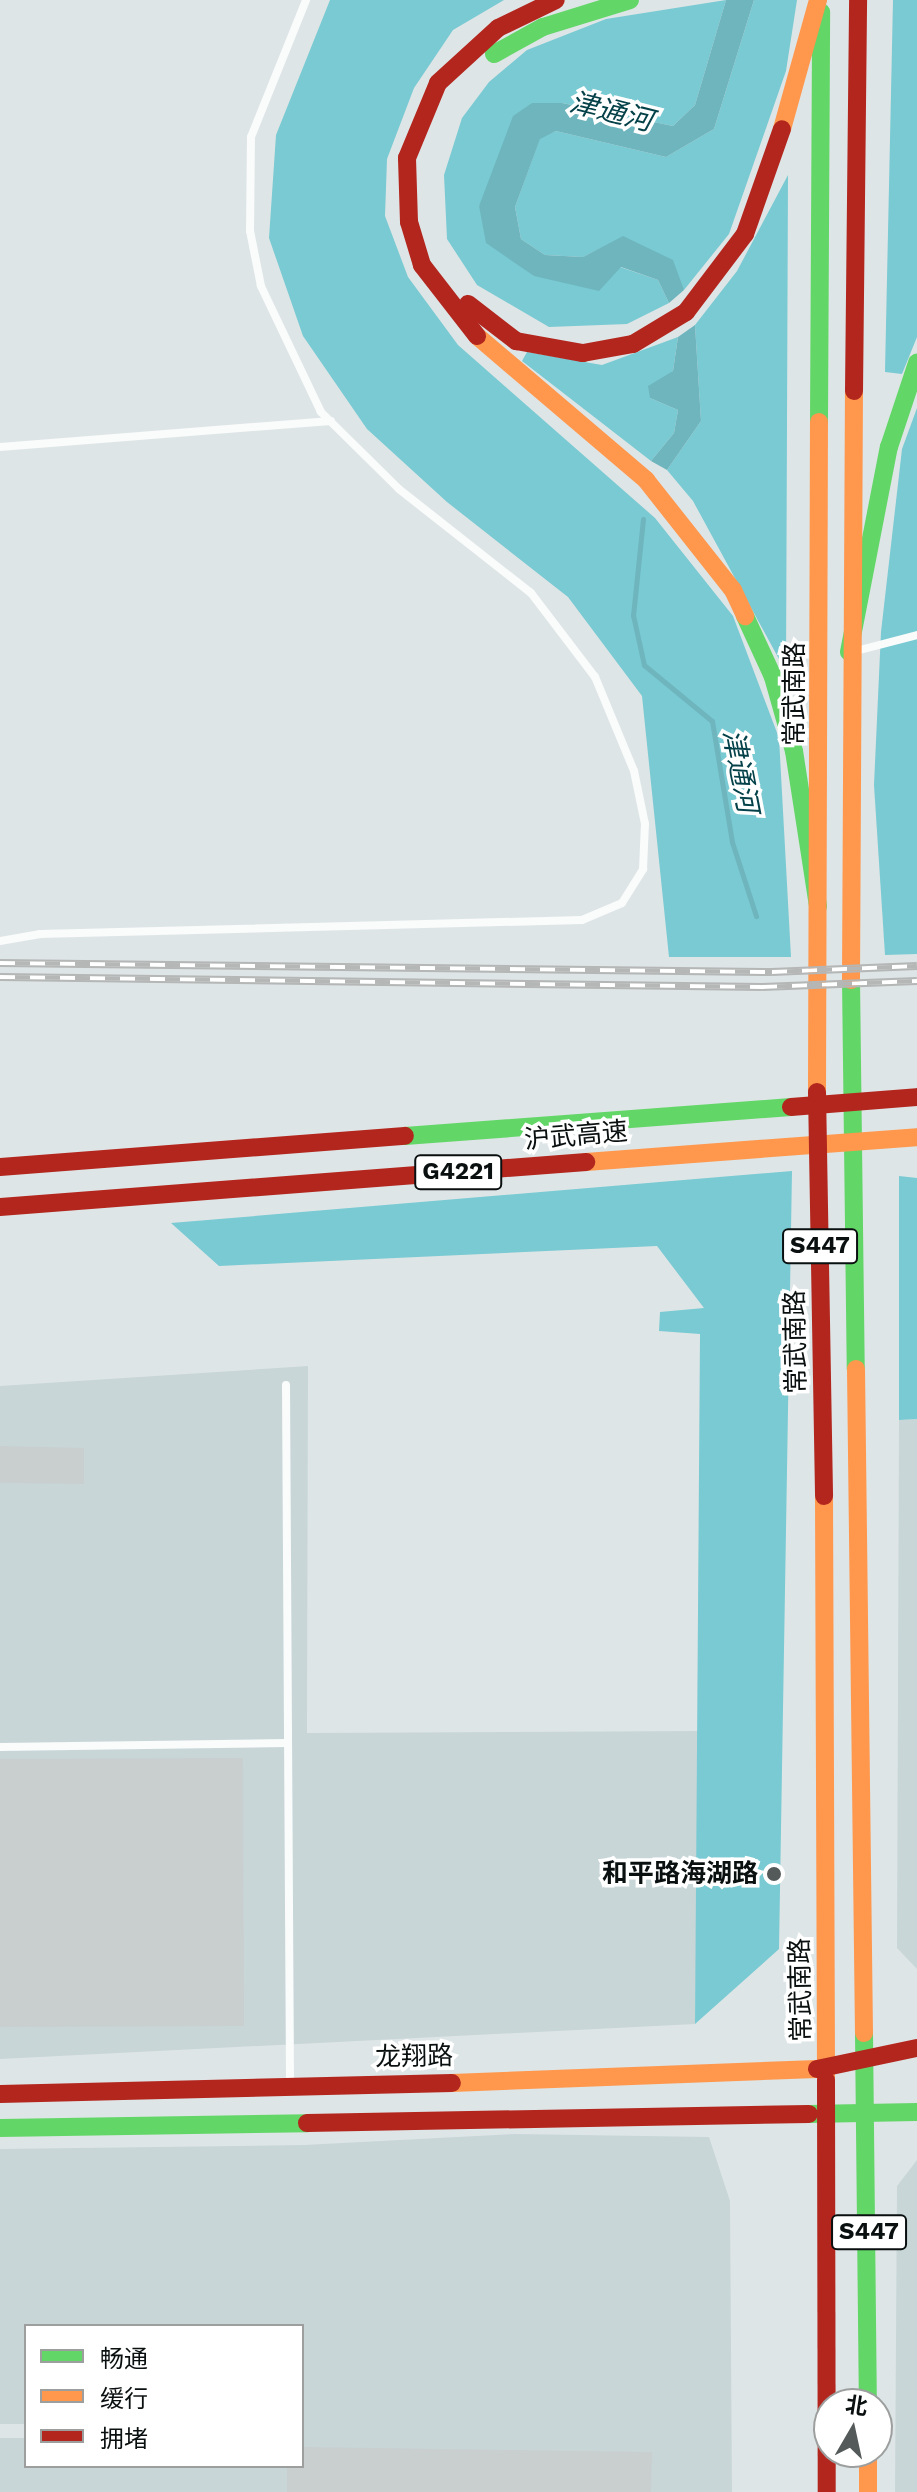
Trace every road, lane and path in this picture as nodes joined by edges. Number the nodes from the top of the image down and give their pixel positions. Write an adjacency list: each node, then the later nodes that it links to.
1 (306, 0): 7 (lane)
2 (556, 0): 11 (main road)
3 (630, 0): 4 (main road)
4 (820, 0): 11 (main road, 常武南路 / S447)
5 (858, 0): 10 (main road, 常武南路 / S447)
6 (917, 363): 10 (main road)
7 (331, 421): 8 (lane); 12 (lane)
8 (0, 447)
9 (917, 635): 10 (lane)
10 (849, 652): 21 (main road, 常武南路 / S447)
11 (818, 906): 22 (main road, 常武南路 / S447)
12 (0, 941)
13 (917, 1097): 15 (main road, 沪武高速 / G4221)
14 (917, 1137): 16 (main road, 沪武高速 / G4221)
15 (0, 1167)
16 (0, 1207)
17 (286, 1385): 18 (lane)
18 (286, 1743): 19 (lane); 23 (lane)
19 (0, 1747)
20 (917, 2048): 21 (main road, 龙翔路)
21 (868, 2060): 22 (main road, 龙翔路); 26 (main road, 常武南路 / S447)
22 (828, 2068): 23 (main road, 龙翔路); 25 (main road, 常武南路 / S447)
23 (290, 2086): 24 (main road, 龙翔路)
24 (0, 2094)
25 (829, 2109): 26 (main road); 28 (main road); 31 (main road, 常武南路 / S447)
26 (869, 2111): 27 (main road); 29 (main road, 常武南路 / S447)
27 (917, 2112)
28 (0, 2128)
29 (868, 2388)
30 (868, 2468): 32 (main road)
31 (827, 2492)
32 (868, 2492)

